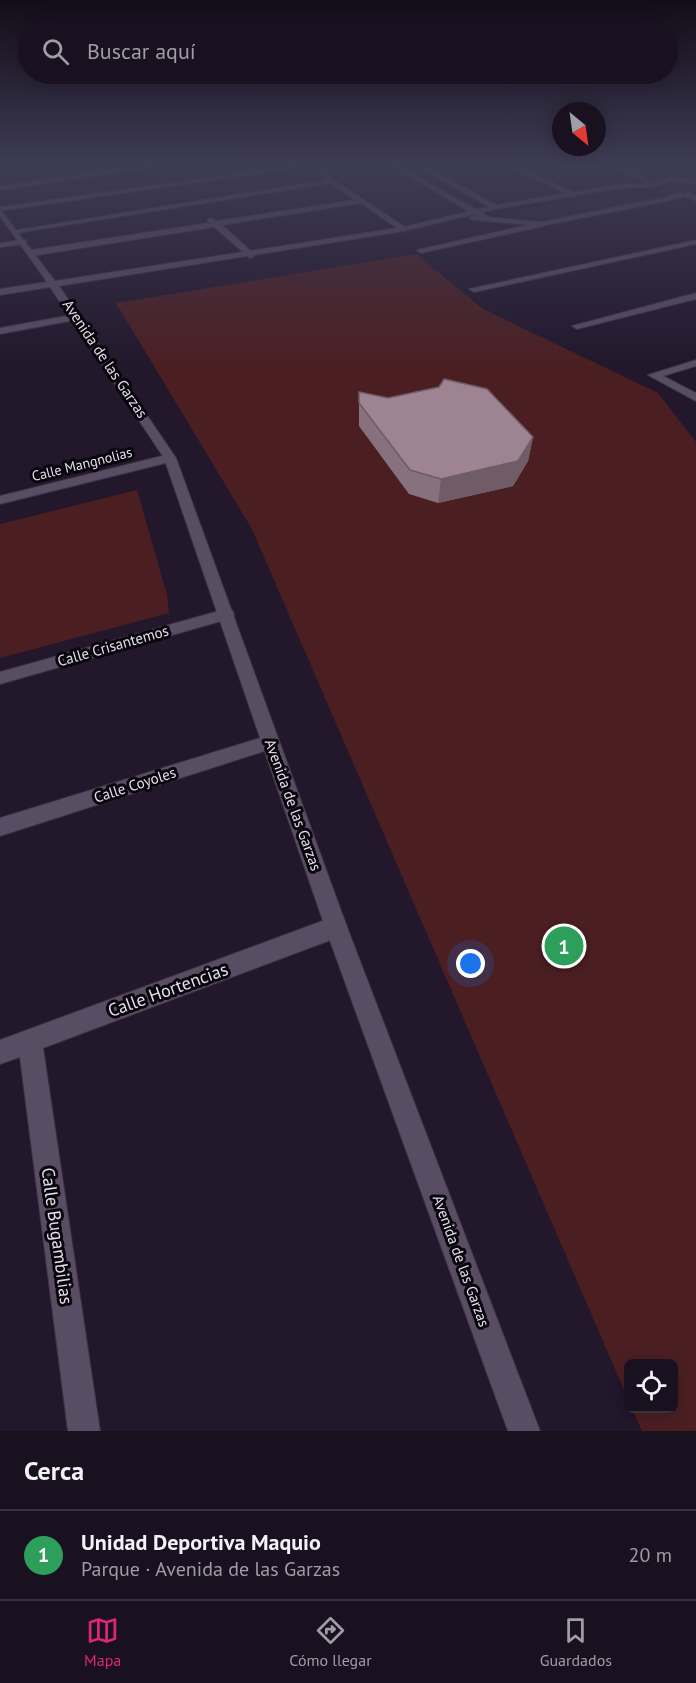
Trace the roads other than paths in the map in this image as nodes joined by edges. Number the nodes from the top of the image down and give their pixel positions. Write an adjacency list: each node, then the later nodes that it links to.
1 (17, 233): 6 (street, Avenida de las Garzas)
2 (160, 233): 10 (street)
3 (226, 233): 11 (street)
4 (382, 233): 11 (street)
5 (500, 233): 9 (street)
6 (23, 242): 8 (street); 10 (street, Avenida de las Garzas)
7 (696, 242): 13 (street)
8 (0, 245)
9 (421, 250)
10 (31, 253): 12 (street, Avenida de las Garzas)
11 (250, 255): 12 (street)
12 (54, 284): 14 (street); 16 (street, Avenida de las Garzas)
13 (474, 289)
14 (0, 292)
15 (696, 296): 17 (street)
16 (77, 317): 18 (street); 21 (street, Avenida de las Garzas)
17 (577, 326)
18 (0, 331)
19 (696, 363): 20 (street)
20 (696, 398)
21 (170, 458): 22 (street, Calle Mangnolias); 23 (street, Avenida de las Garzas)
22 (2, 495)
23 (226, 614): 24 (street, Calle Crisantemos); 25 (street, Avenida de las Garzas)
24 (0, 678)
25 (270, 742): 26 (street, Calle Coyoles); 27 (street, Avenida de las Garzas)
26 (0, 827)
27 (336, 927): 28 (street, Calle Hortencias); 31 (street, Avenida de las Garzas)
28 (30, 1041): 29 (street, Calle Hortencias); 30 (street, Calle Bugambilias)
29 (0, 1052)
30 (84, 1431)
31 (524, 1431)

